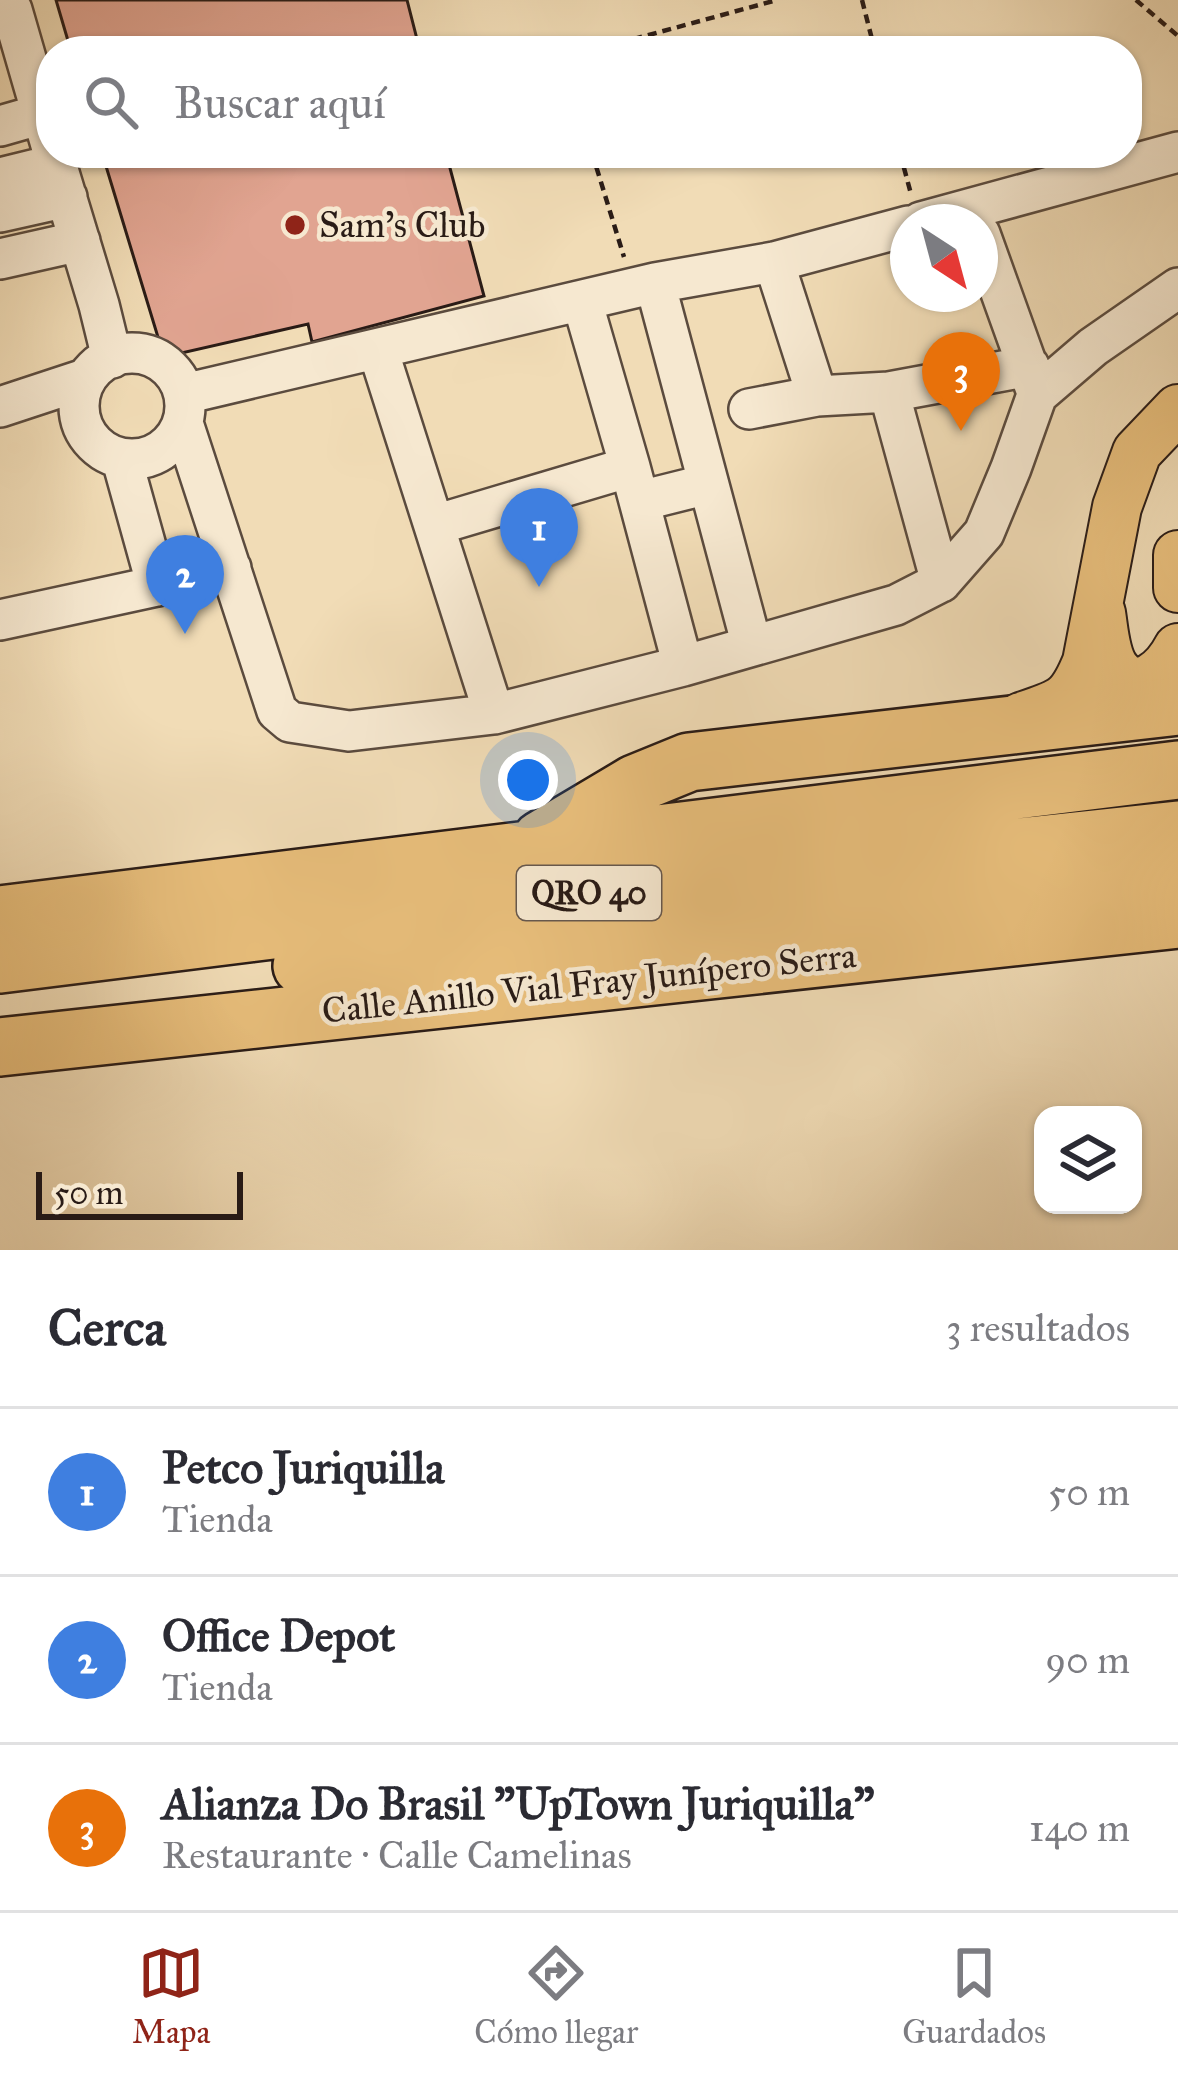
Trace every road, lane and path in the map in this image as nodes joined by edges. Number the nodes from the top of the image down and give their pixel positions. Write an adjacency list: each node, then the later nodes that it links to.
1 (3, 0): 8 (lane)
2 (777, 0): 5 (path)
3 (862, 0): 6 (path)
4 (1136, 0): 7 (path)
5 (645, 36)
6 (871, 36)
7 (1178, 36)
8 (36, 93)
9 (0, 126): 10 (lane)
10 (36, 145)
11 (1178, 152): 13 (lane)
12 (36, 163): 19 (lane)
13 (1142, 164)
14 (42, 168): 21 (lane)
15 (58, 168): 24 (lane)
16 (598, 168): 28 (path)
17 (903, 168): 20 (path)
18 (1131, 168): 22 (lane)
19 (0, 178)
20 (911, 204)
21 (0, 212)
22 (998, 213)
23 (890, 224): 26 (lane)
24 (80, 241): 25 (lane); 32 (lane)
25 (0, 260)
26 (774, 262): 28 (lane); 35 (lane)
27 (998, 284): 33 (lane)
28 (644, 286): 30 (lane); 42 (lane)
29 (1178, 288): 33 (lane)
30 (581, 301): 31 (lane); 41 (lane)
31 (378, 350): 37 (lane); 43 (lane)
32 (98, 369): 36 (lane); 37 (lane); 40 (lane)
33 (1033, 380): 34 (lane); 46 (lane)
34 (890, 392): 35 (lane); 46 (lane)
35 (817, 396): 38 (lane)
36 (0, 407)
37 (184, 408): 40 (lane); 45 (lane)
38 (749, 409)
39 (1178, 410): 49 (main road)
40 (122, 460): 47 (lane)
41 (635, 484): 42 (lane); 43 (lane); 53 (lane)
42 (708, 484): 51 (lane)
43 (435, 525): 55 (lane)
44 (1178, 555): 48 (main road)
45 (231, 568): 47 (lane); 55 (lane)
46 (941, 582): 51 (lane)
47 (157, 586): 50 (lane)
48 (1178, 588)
49 (1098, 597): 52 (main road); 56 (main road)
50 (0, 620)
51 (752, 646): 53 (lane)
52 (1178, 648)
53 (683, 666): 55 (lane)
54 (1178, 706): 56 (highway)
55 (494, 714)
56 (987, 728): 59 (highway)
57 (1178, 770): 59 (highway, QRO 40)
58 (1178, 830): 64 (highway, QRO 40)
59 (521, 851): 62 (highway, QRO 40)
60 (1178, 873): 65 (highway, Calle Anillo Vial Fray Junípero Serra / QRO 40)
61 (0, 878): 62 (highway)
62 (25, 912)
63 (1178, 919): 66 (highway, Calle Anillo Vial Fray Junípero Serra)
64 (0, 964)
65 (0, 999)
66 (0, 1047)

